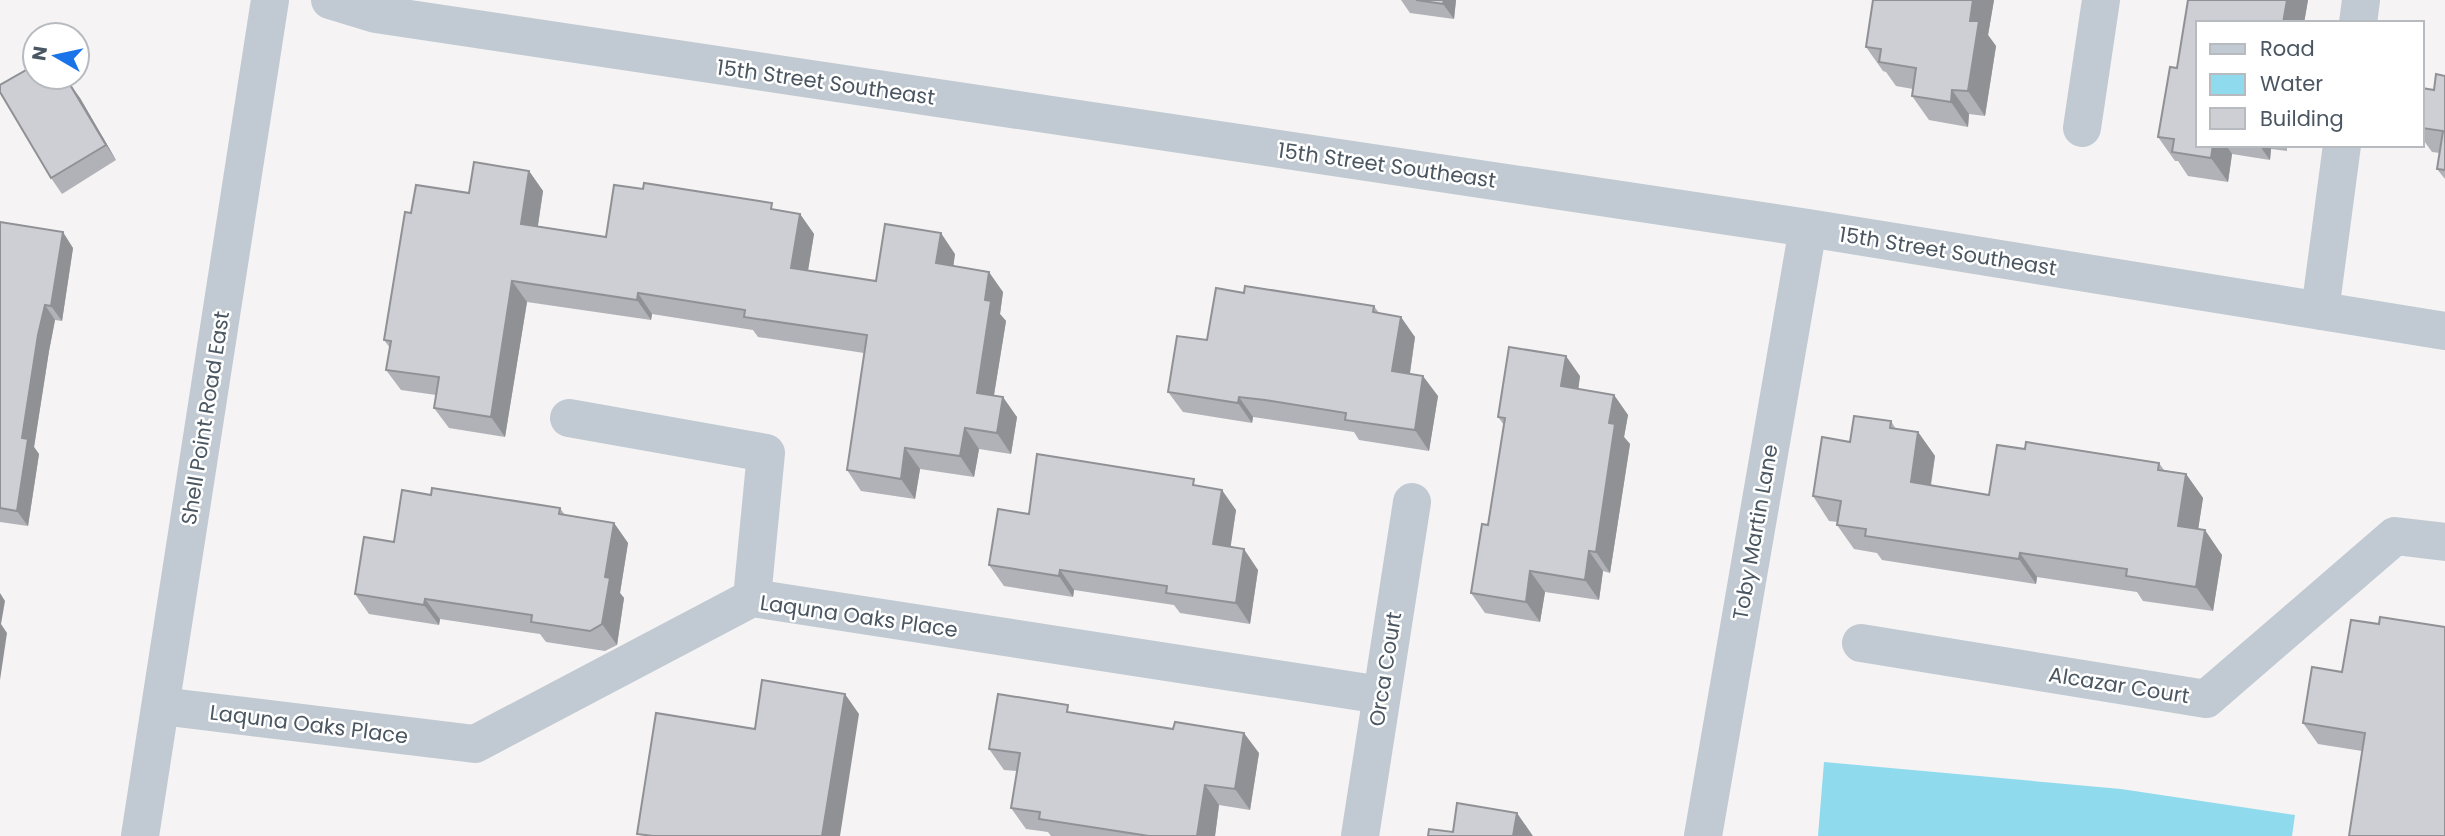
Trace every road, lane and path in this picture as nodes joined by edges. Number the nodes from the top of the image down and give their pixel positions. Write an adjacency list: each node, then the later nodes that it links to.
1 (270, 0): 17 (street, Shell Point Road East)
2 (330, 0): 8 (street, 15th Street Southeast)
3 (2101, 0): 6 (street)
4 (2361, 0): 5 (street)
5 (2358, 21)
6 (2082, 128)
7 (2342, 147): 9 (street)
8 (1808, 228): 9 (street, 15th Street Southeast); 20 (street, Toby Martin Lane)
9 (2319, 312): 10 (street, 15th Street Southeast)
10 (2445, 331)
11 (569, 418): 14 (street)
12 (1412, 502): 16 (street, Orca Court)
13 (2445, 542): 15 (street, Alcazar Court)
14 (752, 598): 16 (street, Laquna Oaks Place); 17 (street, Laquna Oaks Place)
15 (1861, 643)
16 (1381, 695): 19 (street, Orca Court)
17 (161, 706): 18 (street, Shell Point Road East)
18 (140, 836)
19 (1360, 836)
20 (1703, 836)

